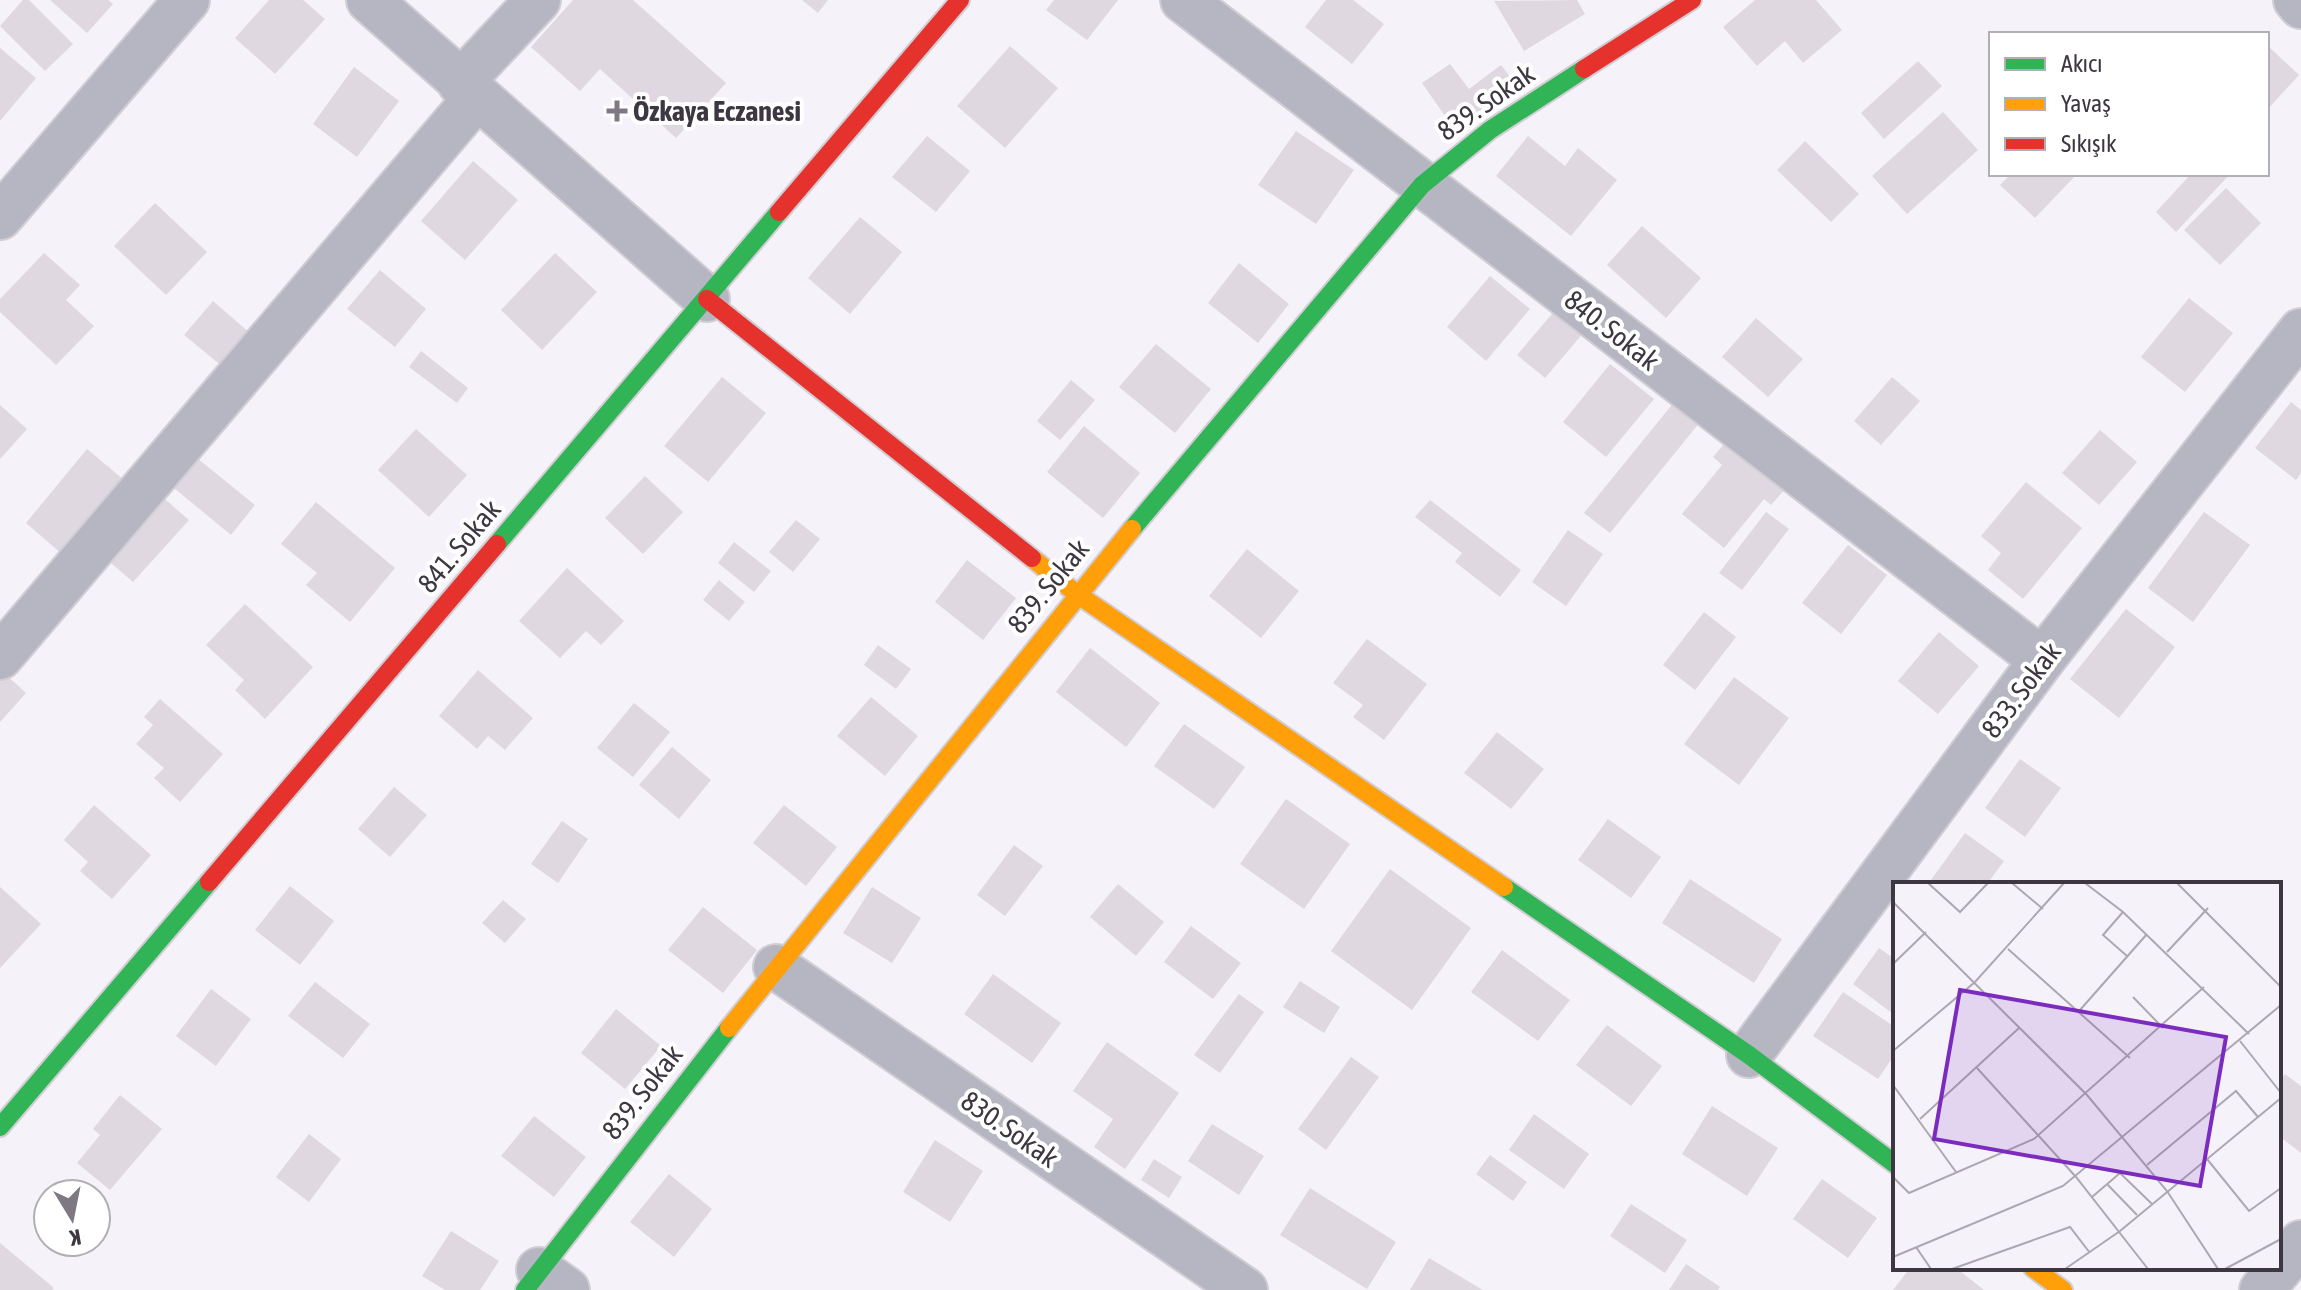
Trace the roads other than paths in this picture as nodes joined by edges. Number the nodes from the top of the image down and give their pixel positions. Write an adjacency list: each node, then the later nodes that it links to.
1 (187, 0): 11 (street)
2 (369, 0): 9 (street)
3 (538, 0): 9 (street)
4 (960, 0): 12 (street, 841. Sokak)
5 (1183, 0): 10 (street, 840. Sokak)
6 (1692, 0): 10 (street, 839. Sokak)
7 (2296, 0): 8 (street)
8 (2301, 6)
9 (468, 91): 12 (street); 15 (street)
10 (1422, 185): 14 (street, 839. Sokak); 16 (street, 840. Sokak)
11 (0, 217)
12 (707, 299): 14 (street); 19 (street, 841. Sokak)
13 (2301, 331): 16 (street, 833. Sokak)
14 (1077, 594): 17 (street, 839. Sokak); 18 (street)
15 (0, 657)
16 (2042, 660): 18 (street, 833. Sokak)
17 (776, 967): 25 (street, 839. Sokak); 26 (street, 830. Sokak)
18 (1749, 1055): 20 (street)
19 (0, 1127)
20 (1893, 1163)
21 (2301, 1243): 22 (street)
22 (2281, 1267)
23 (2036, 1270): 27 (street)
24 (2279, 1270): 28 (street)
25 (544, 1283)
26 (1245, 1290)
27 (2063, 1290)
28 (2262, 1290)

